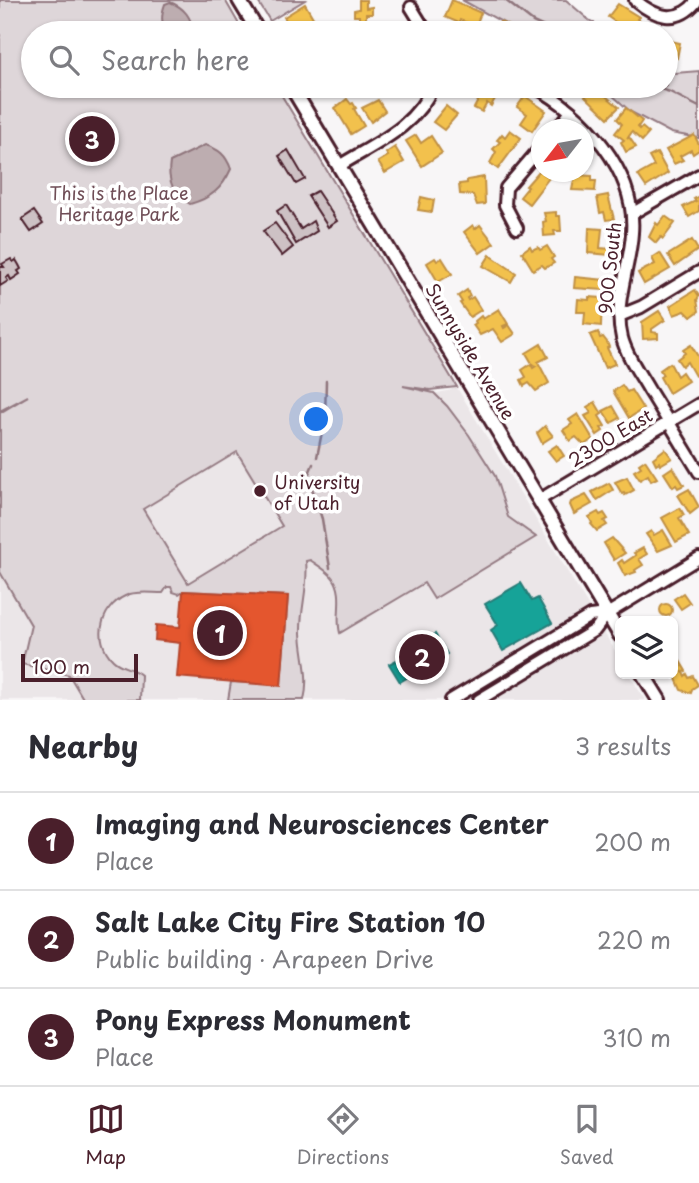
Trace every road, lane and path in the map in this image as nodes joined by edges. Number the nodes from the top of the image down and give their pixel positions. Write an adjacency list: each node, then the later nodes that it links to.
1 (239, 0): 5 (main road)
2 (635, 0): 3 (street)
3 (696, 2)
4 (411, 7): 6 (street)
5 (252, 21)
6 (420, 21)
7 (298, 98): 13 (main road, Sunnyside Avenue)
8 (426, 98): 13 (street)
9 (551, 98): 10 (street, 900 South)
10 (571, 112): 11 (street); 15 (street, 900 South)
11 (565, 119)
12 (531, 158): 16 (street)
13 (339, 166): 22 (main road, Sunnyside Avenue)
14 (699, 176): 15 (street)
15 (633, 213): 18 (street, 900 South)
16 (517, 228)
17 (699, 272): 18 (street)
18 (619, 316): 20 (street, 900 South)
19 (699, 404): 20 (street, 2300 East)
20 (669, 422): 21 (street, 900 South); 22 (street, 2300 East)
21 (699, 472)
22 (540, 500): 24 (main road, Sunnyside Avenue)
23 (699, 558): 24 (street)
24 (607, 614): 25 (main road, Sunnyside Avenue); 27 (street); 28 (street)
25 (615, 627)
26 (646, 679): 29 (main road)
27 (451, 700)
28 (479, 700)
29 (659, 700)

